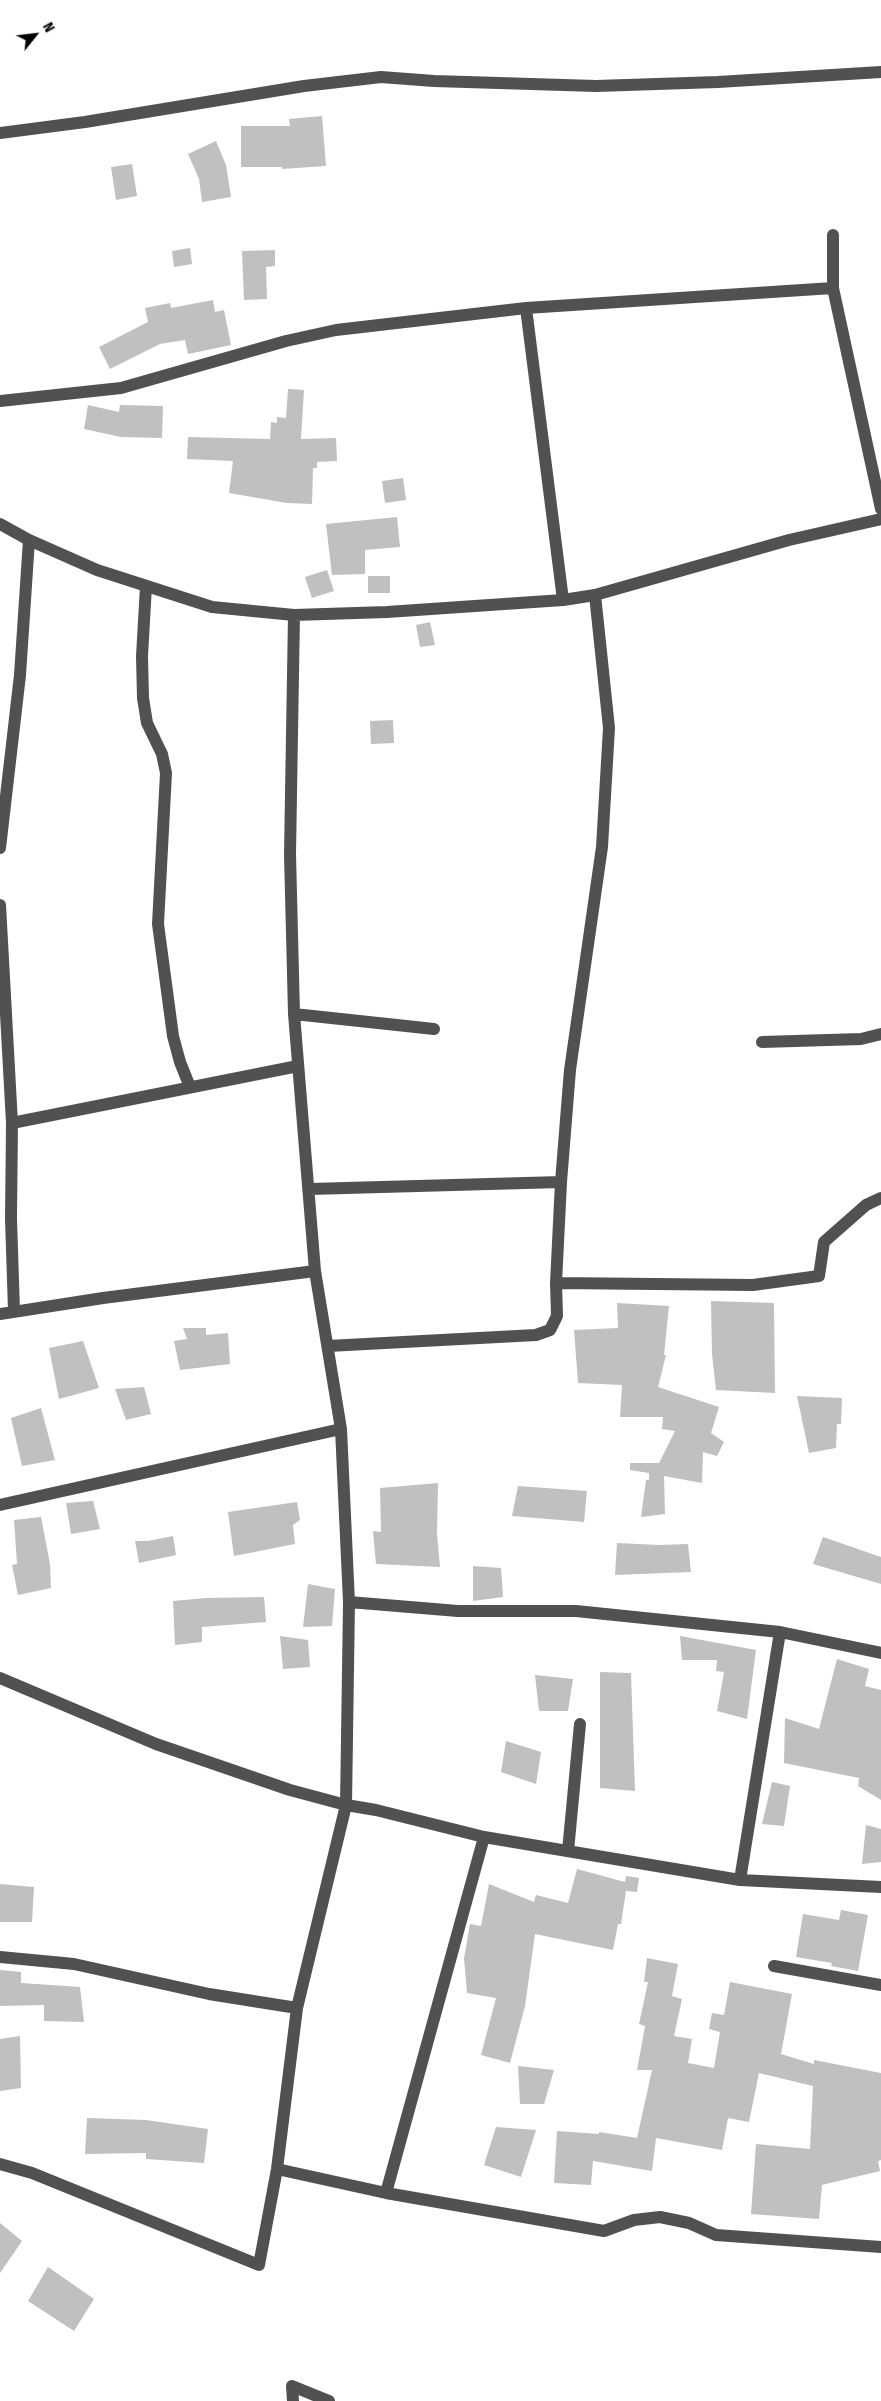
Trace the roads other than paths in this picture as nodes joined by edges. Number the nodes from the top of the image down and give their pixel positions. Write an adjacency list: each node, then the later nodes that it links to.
1 (881, 72): 2 (street)
2 (0, 133)
3 (833, 235): 4 (street)
4 (833, 288): 5 (street); 7 (street)
5 (526, 308): 6 (street); 13 (street)
6 (0, 401)
7 (881, 509)
8 (881, 519): 12 (street)
9 (0, 524): 10 (street)
10 (29, 540): 11 (street); 15 (street)
11 (146, 586): 14 (street); 22 (street)
12 (595, 595): 13 (street); 24 (street)
13 (563, 600): 14 (street)
14 (294, 615): 17 (street)
15 (0, 848)
16 (0, 905): 23 (street)
17 (294, 1014): 18 (street); 21 (street)
18 (434, 1029)
19 (881, 1034): 20 (street)
20 (762, 1042)
21 (298, 1066): 22 (street); 25 (street)
22 (190, 1087): 23 (street)
23 (12, 1123): 29 (street)
24 (560, 1182): 25 (street); 28 (street)
25 (310, 1189): 27 (street)
26 (881, 1198): 28 (street)
27 (315, 1271): 29 (street); 31 (street)
28 (556, 1283): 31 (street)
29 (14, 1310): 30 (street)
30 (0, 1314)
31 (328, 1346): 32 (street)
32 (341, 1429): 33 (street); 34 (street)
33 (0, 1505)
34 (349, 1602): 35 (street); 39 (street)
35 (780, 1632): 36 (street); 42 (street)
36 (881, 1653)
37 (0, 1678): 39 (street)
38 (580, 1724): 41 (street)
39 (346, 1805): 40 (street); 47 (street)
40 (484, 1837): 41 (street); 50 (street)
41 (568, 1851): 42 (street)
42 (740, 1880): 43 (street)
43 (881, 1887)
44 (0, 1957): 47 (street)
45 (774, 1966): 46 (street)
46 (881, 1986)
47 (297, 2008): 49 (street)
48 (0, 2164): 49 (street)
49 (277, 2169): 50 (street)
50 (386, 2193): 51 (street)
51 (881, 2247)
52 (292, 2401): 53 (street)
53 (328, 2401)

